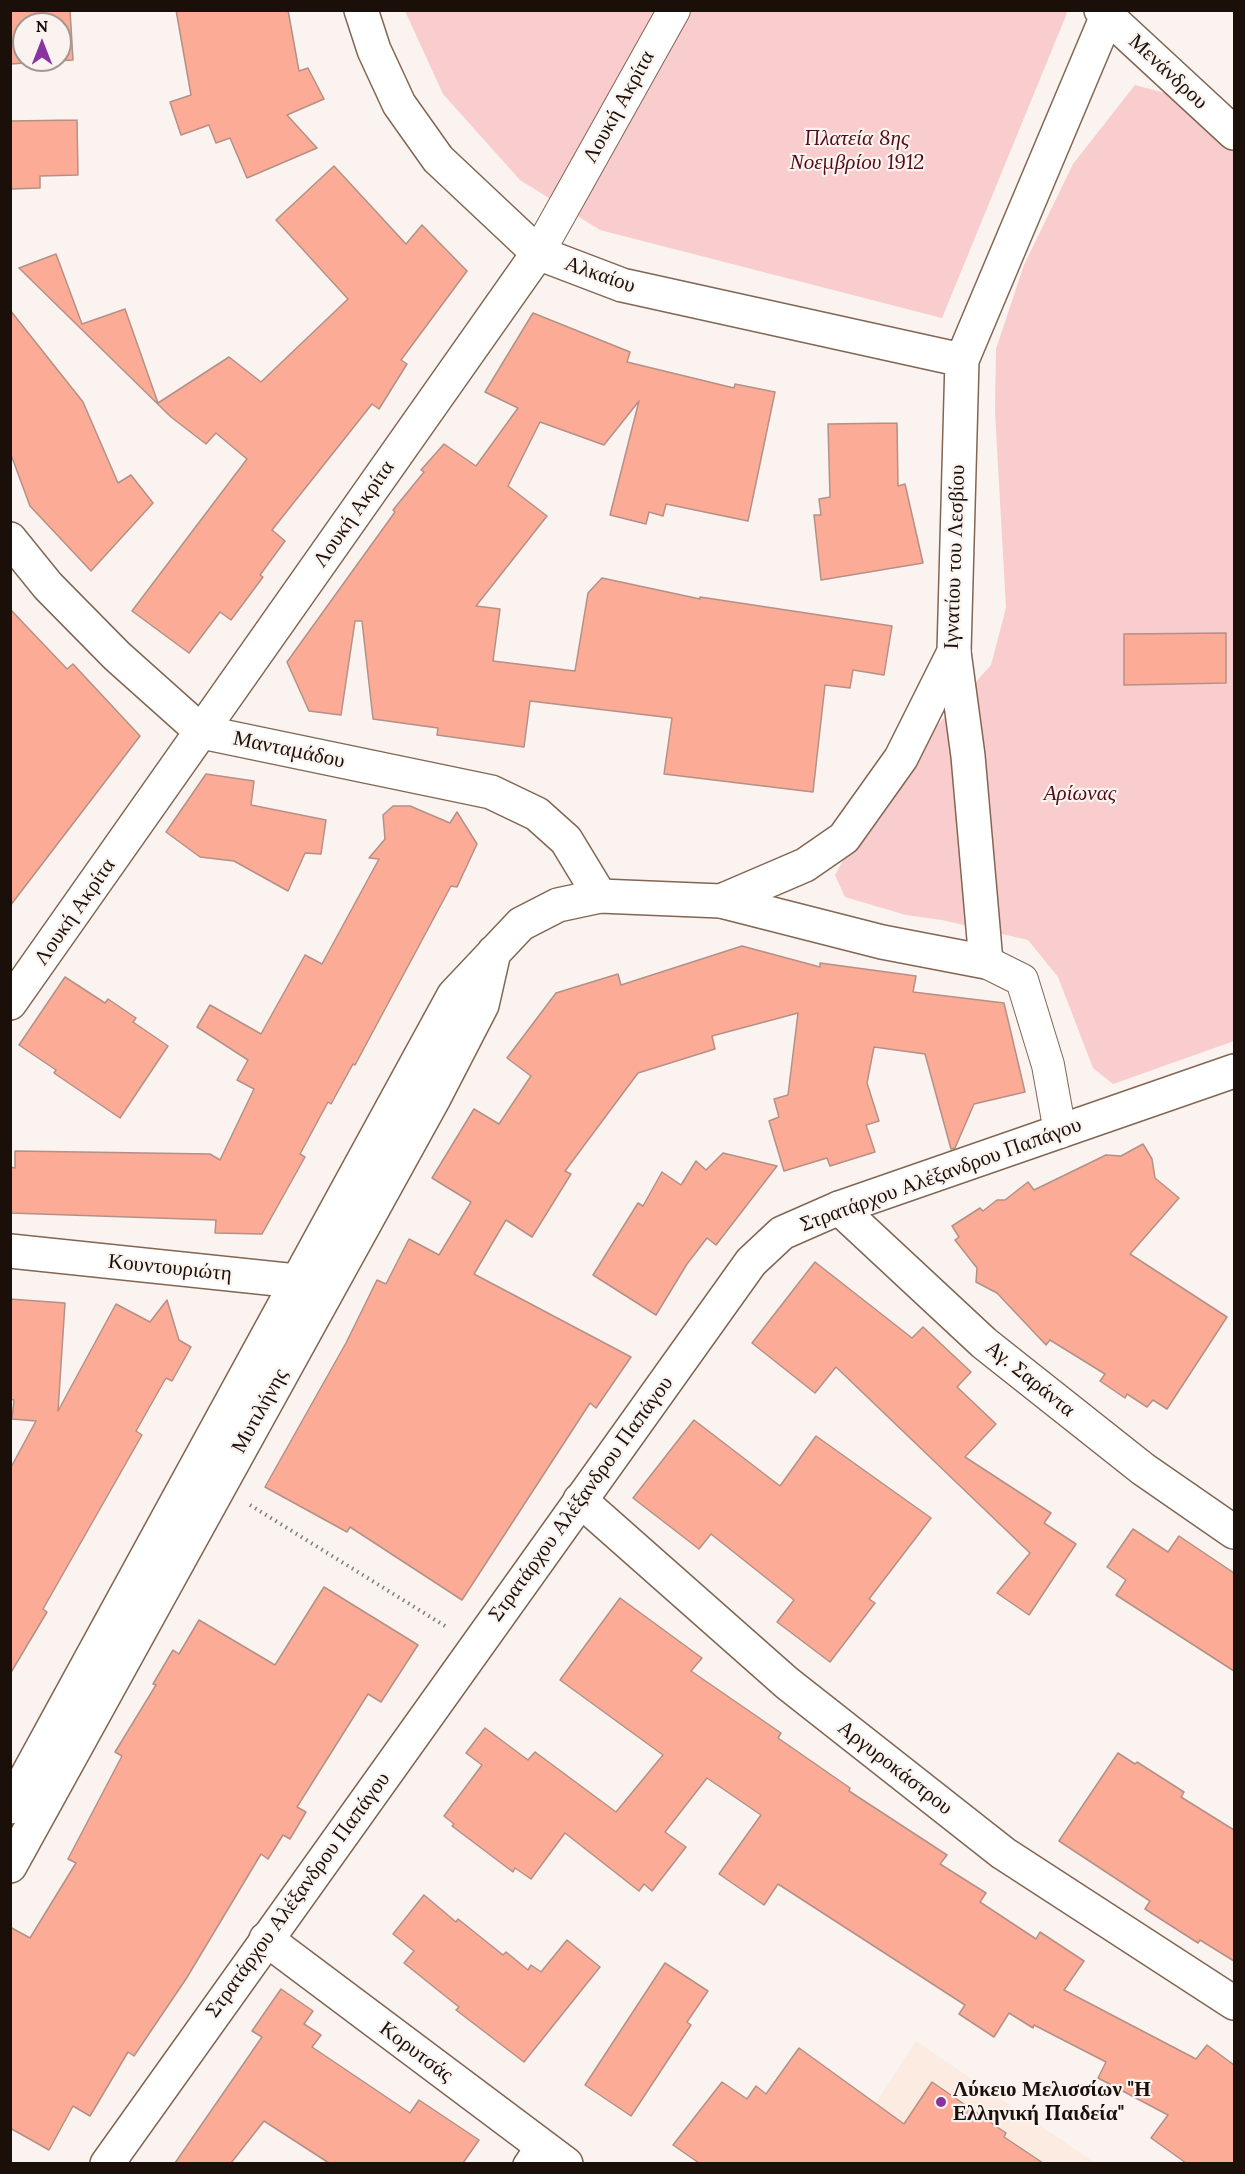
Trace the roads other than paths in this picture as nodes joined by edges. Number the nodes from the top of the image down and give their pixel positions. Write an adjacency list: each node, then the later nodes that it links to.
1 (361, 10): 5 (street, Αλκαίου)
2 (674, 10): 5 (street, Λουκή Ακρίτα)
3 (1104, 13): 4 (street, Μενάνδρου); 6 (street, Ιγνατίου του Λεσβίου)
4 (1234, 133)
5 (538, 253): 6 (street, Αλκαίου); 9 (street, Λουκή Ακρίτα)
6 (962, 360): 8 (street, Ιγνατίου του Λεσβίου)
7 (10, 539): 9 (street)
8 (954, 652): 11 (street, Ιγνατίου του Λεσβίου); 13 (street)
9 (202, 732): 10 (street, Μανταμάδου); 14 (street, Λουκή Ακρίτα)
10 (600, 896): 11 (street, Ιγνατίου του Λεσβίου); 12 (street, Μυτιλήνης)
11 (721, 901): 13 (street)
12 (495, 950): 19 (street, Μυτιλήνης); 20 (street, Μυτιλήνης)
13 (987, 962): 16 (street)
14 (10, 1003)
15 (1234, 1071): 16 (street, Στρατάρχου Αλέξανδρου Παπάγου)
16 (1060, 1132): 17 (street, Στρατάρχου Αλέξανδρου Παπάγου)
17 (839, 1208): 21 (street, Στρατάρχου Αλέξανδρου Παπάγου); 22 (street, Αγ. Σαράντα)
18 (10, 1251): 19 (street, Κουντουριώτη)
19 (296, 1281): 20 (street, Κουντουριώτη); 23 (street, Μυτιλήνης)
20 (330, 1285): 23 (street, Μυτιλήνης)
21 (580, 1500): 25 (street, Στρατάρχου Αλέξανδρου Παπάγου); 26 (street, Αργυροκάστρου)
22 (1234, 1532)
23 (20, 1813): 24 (street, Μυτιλήνης)
24 (10, 1866)
25 (266, 1939): 27 (street, Κορυτσάς); 28 (street, Στρατάρχου Αλέξανδρου Παπάγου)
26 (1234, 2003)
27 (531, 2153): 29 (street, Κορυτσάς)
28 (107, 2163)
29 (566, 2163)

